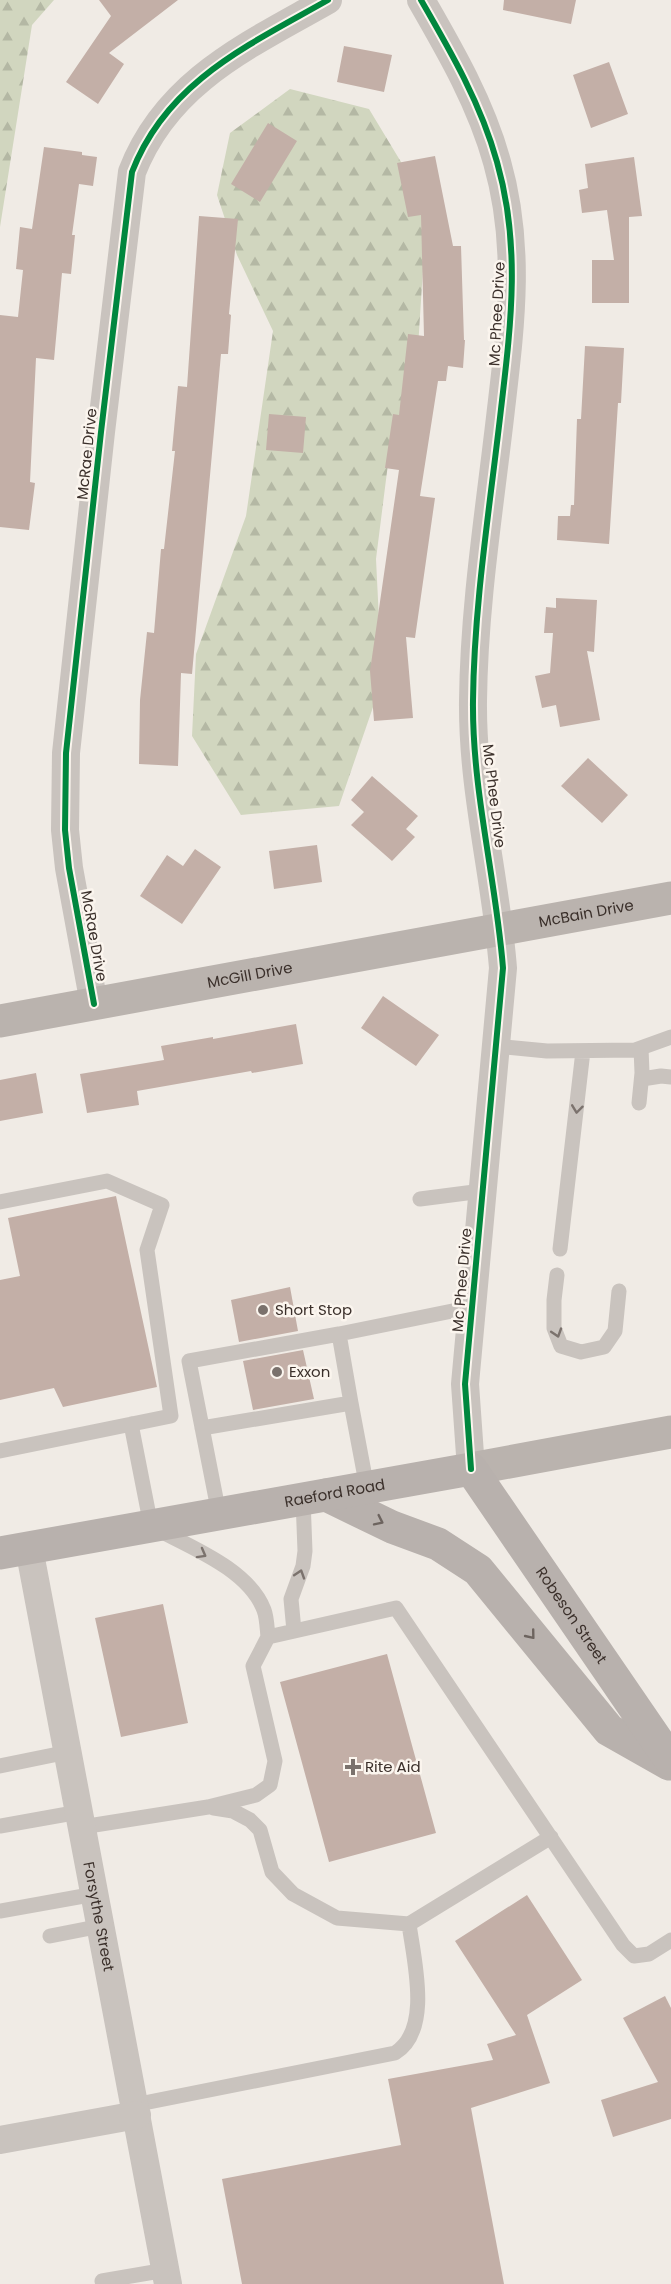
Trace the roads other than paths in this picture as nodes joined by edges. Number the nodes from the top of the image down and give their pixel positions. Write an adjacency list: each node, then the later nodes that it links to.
1 (328, 0): 5 (street, McRae Drive)
2 (421, 0): 4 (street, Mc Phee Drive)
3 (671, 898): 4 (street, McBain Drive)
4 (500, 930): 5 (street, McGill Drive); 8 (street, Mc Phee Drive)
5 (94, 1004): 6 (street, McGill Drive)
6 (0, 1021)
7 (671, 1037): 9 (lane)
8 (496, 1046): 10 (lane); 14 (street, Mc Phee Drive)
9 (642, 1048): 10 (lane); 12 (lane)
10 (583, 1051): 17 (lane, one-way to 17)
11 (671, 1077): 12 (lane)
12 (642, 1079): 13 (lane)
13 (639, 1103)
14 (482, 1191): 15 (lane); 20 (street, Mc Phee Drive)
15 (420, 1199)
16 (0, 1202): 24 (lane)
17 (560, 1249)
18 (557, 1275): 19 (lane, one-way to 19)
19 (619, 1291)
20 (472, 1307): 21 (lane); 29 (street, Mc Phee Drive)
21 (339, 1334): 22 (lane); 23 (lane)
22 (351, 1403): 26 (lane); 30 (lane)
23 (199, 1413): 24 (lane); 26 (lane)
24 (171, 1416): 25 (lane)
25 (131, 1424): 28 (lane); 33 (lane)
26 (202, 1428): 32 (lane)
27 (671, 1432): 29 (street, Raeford Road)
28 (0, 1451)
29 (471, 1470): 30 (main road, Raeford Road); 38 (main road, Robeson Street)
30 (367, 1488): 31 (main road, Raeford Road)
31 (315, 1497): 32 (main road, Raeford Road); 35 (lane, one-way to 31); 38 (main road, one-way to 38)
32 (219, 1514): 33 (main road, Raeford Road)
33 (151, 1526): 34 (main road, Raeford Road); 36 (lane, one-way to 36)
34 (15, 1550): 37 (street, Forsythe Street)
35 (294, 1631): 36 (lane); 43 (lane)
36 (268, 1637): 40 (lane)
37 (68, 1752): 39 (lane); 41 (street, Forsythe Street)
38 (671, 1763)
39 (0, 1766)
40 (208, 1807): 41 (lane); 46 (lane)
41 (81, 1820): 42 (lane); 44 (street, Forsythe Street)
42 (0, 1826)
43 (551, 1837): 46 (lane); 49 (lane)
44 (95, 1894): 45 (lane); 47 (street, Forsythe Street)
45 (0, 1911)
46 (409, 1924): 50 (lane)
47 (101, 1926): 48 (lane); 50 (street, Forsythe Street)
48 (50, 1936)
49 (671, 1940)
50 (135, 2110): 51 (street); 52 (street, Forsythe Street)
51 (0, 2140)
52 (167, 2277): 53 (lane)
53 (102, 2281)

